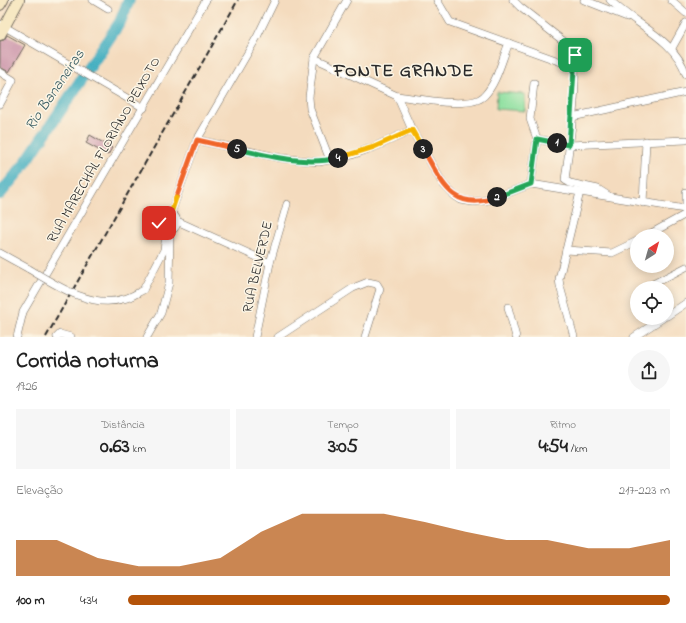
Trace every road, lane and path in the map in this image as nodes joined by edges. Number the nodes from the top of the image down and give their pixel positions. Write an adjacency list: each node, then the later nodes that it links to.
1 (3, 0): 12 (street)
2 (19, 0): 17 (street)
3 (93, 0): 13 (street)
4 (206, 0): 28 (street, RUA MARECHAL FLORIANO PEIXOTO)
5 (275, 0): 32 (street)
6 (347, 0): 20 (street)
7 (437, 0): 18 (street)
8 (513, 0): 21 (street)
9 (584, 0): 15 (street)
10 (610, 0): 15 (street)
11 (671, 0): 14 (street)
12 (0, 5)
13 (108, 9)
14 (686, 13)
15 (635, 20): 19 (street)
16 (686, 23): 19 (street)
17 (2, 28): 28 (street)
18 (509, 43): 21 (street); 26 (street)
19 (672, 48): 23 (street)
20 (314, 58): 26 (street); 36 (street)
21 (575, 67): 29 (street)
22 (0, 72): 27 (street)
23 (686, 74)
24 (534, 83): 31 (street)
25 (686, 92): 29 (street)
26 (397, 96): 30 (street)
27 (0, 104)
28 (144, 108): 59 (street, RUA MARECHAL FLORIANO PEIXOTO)
29 (572, 117): 35 (street)
30 (412, 130): 36 (street); 37 (street)
31 (537, 139): 35 (street); 37 (street)
32 (197, 140): 36 (street); 44 (street)
33 (686, 140): 34 (street)
34 (646, 141): 35 (street); 41 (street)
35 (569, 145): 40 (street)
36 (330, 160)
37 (531, 184): 38 (street)
38 (580, 192): 40 (street); 49 (street)
39 (686, 192): 43 (street)
40 (609, 196): 41 (street)
41 (644, 203): 43 (street)
42 (287, 204): 51 (street, RUA BELVERDE)
43 (686, 212): 46 (street)
44 (171, 213): 45 (street); 47 (street)
45 (177, 221): 47 (street); 51 (street)
46 (658, 229)
47 (168, 231): 50 (street, bridge); 61 (street)
48 (630, 244): 49 (street)
49 (566, 250): 66 (street)
50 (0, 253)
51 (270, 263): 62 (street, RUA BELVERDE)
52 (686, 266): 53 (street)
53 (658, 281)
54 (686, 303): 56 (street)
55 (508, 307): 65 (street)
56 (674, 311)
57 (652, 325): 67 (street)
58 (58, 336): 60 (street)
59 (17, 337)
60 (71, 337)
61 (147, 337)
62 (255, 337)
63 (278, 337): 64 (street)
64 (366, 337)
65 (516, 337)
66 (574, 337)
67 (634, 337)

